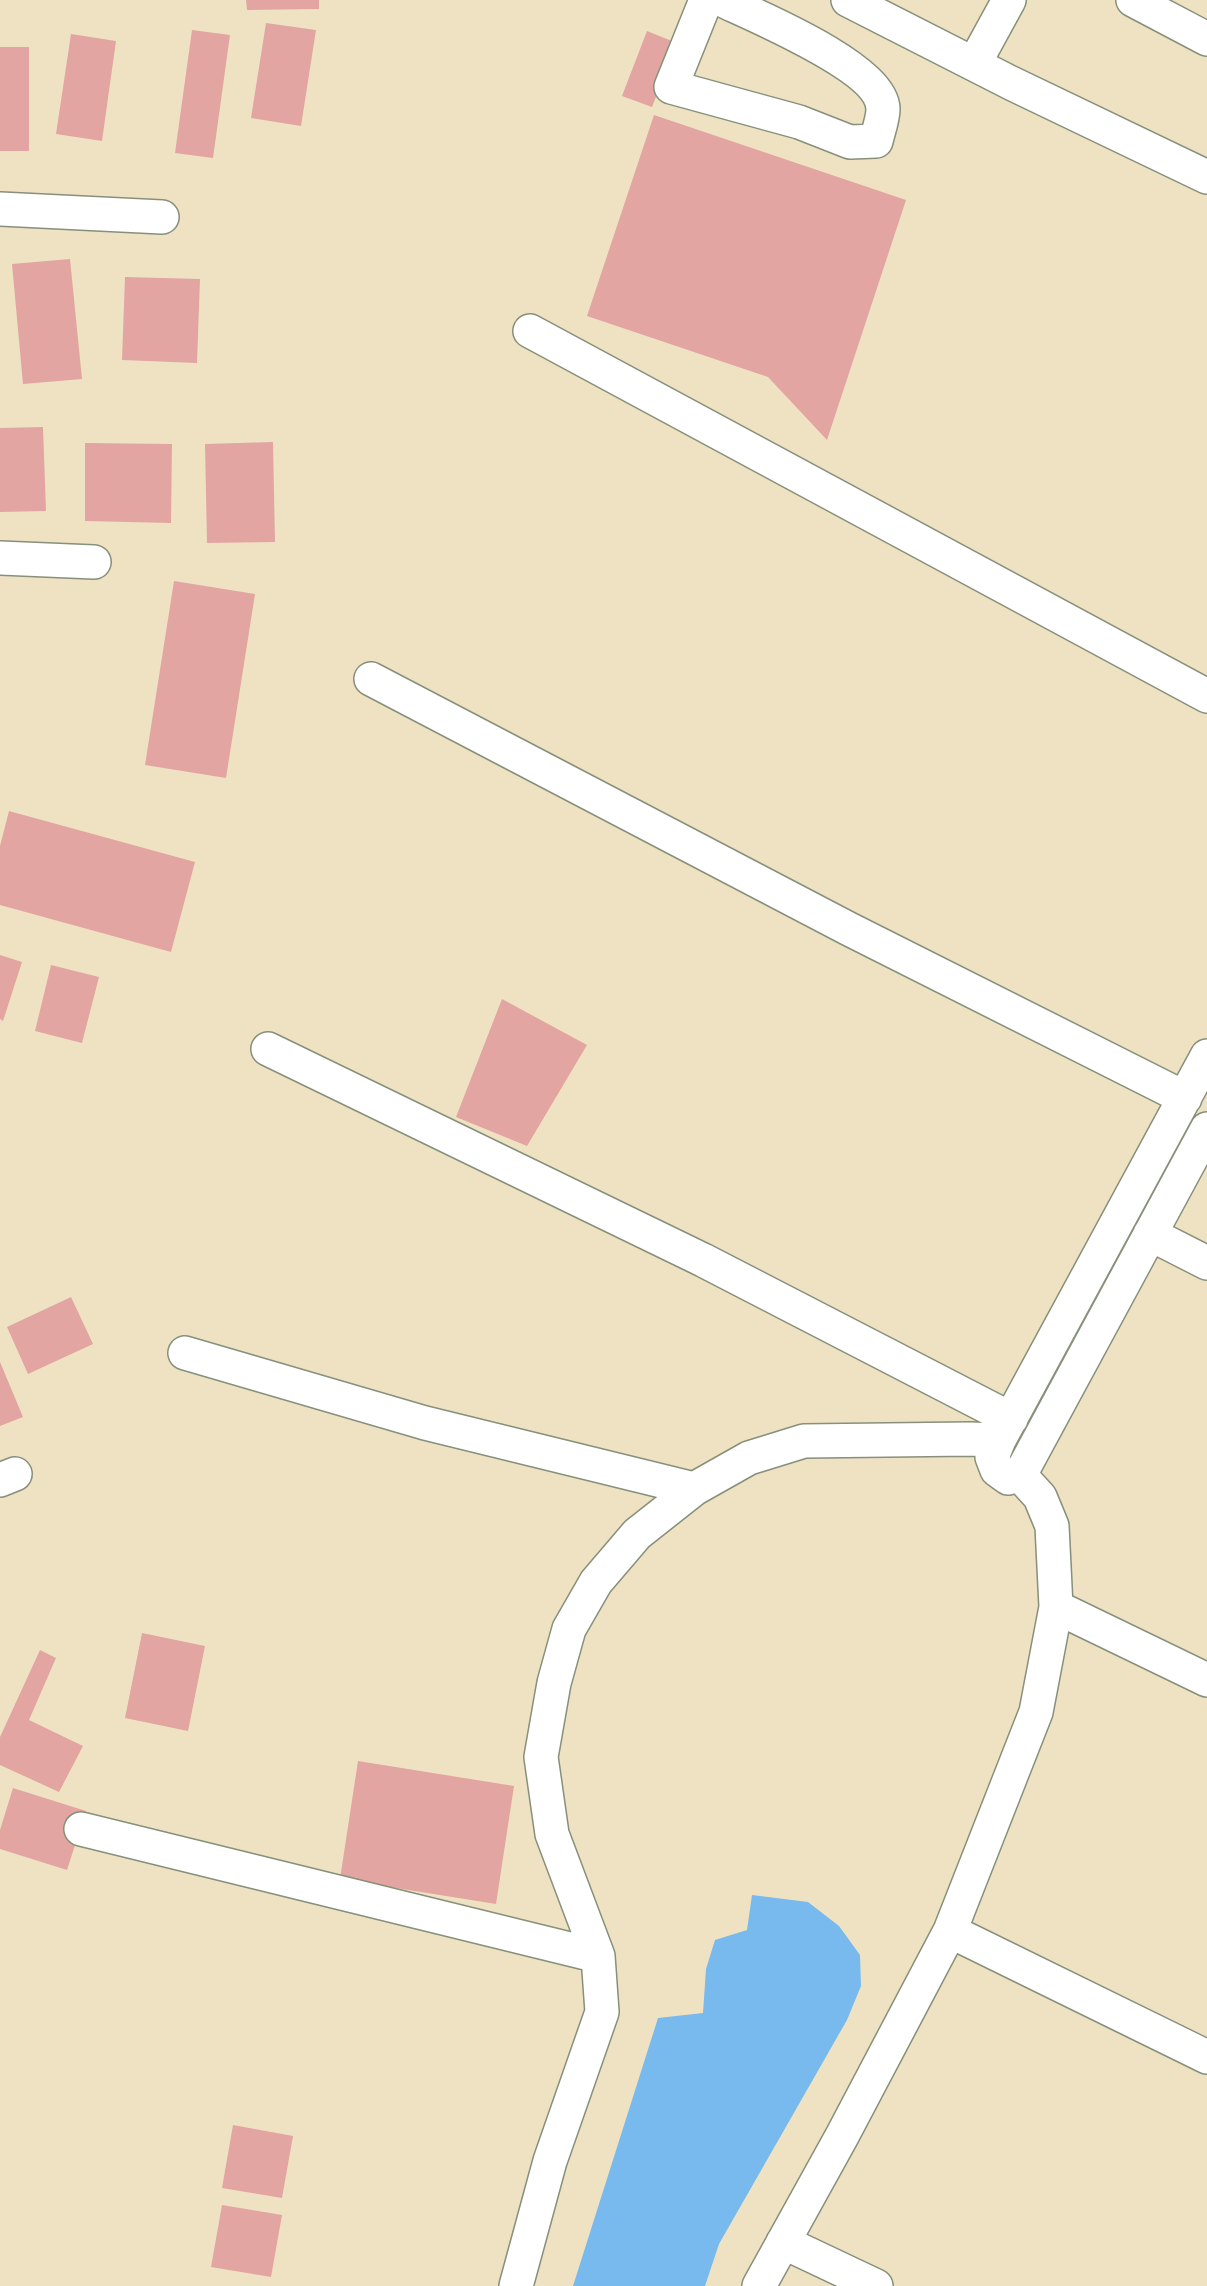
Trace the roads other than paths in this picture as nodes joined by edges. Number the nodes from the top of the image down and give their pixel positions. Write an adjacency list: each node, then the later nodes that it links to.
1 (706, 0): 2 (street)
2 (722, 0)
3 (848, 0): 7 (street)
4 (1010, 0): 7 (street)
5 (1133, 0): 6 (street)
6 (1207, 39)
7 (974, 64): 8 (street)
8 (1207, 177)
9 (0, 209): 10 (street)
10 (162, 217)
11 (530, 330): 15 (street)
12 (0, 558): 13 (street)
13 (94, 562)
14 (371, 679): 18 (street)
15 (1207, 696)
16 (268, 1049): 23 (street)
17 (1207, 1056): 18 (street)
18 (1185, 1098): 23 (street)
19 (1207, 1129): 20 (street)
20 (1150, 1234): 21 (street); 24 (street)
21 (1207, 1263)
22 (184, 1353): 25 (street)
23 (1005, 1429): 24 (street); 25 (street)
24 (1020, 1475): 26 (street)
25 (694, 1489): 30 (street)
26 (1056, 1607): 27 (street); 29 (street)
27 (1207, 1680)
28 (81, 1829): 30 (street)
29 (950, 1931): 31 (street); 32 (street)
30 (598, 1956): 33 (street)
31 (1207, 2057)
32 (783, 2242): 34 (street); 35 (street)
33 (516, 2286)
34 (759, 2286)
35 (876, 2286)

